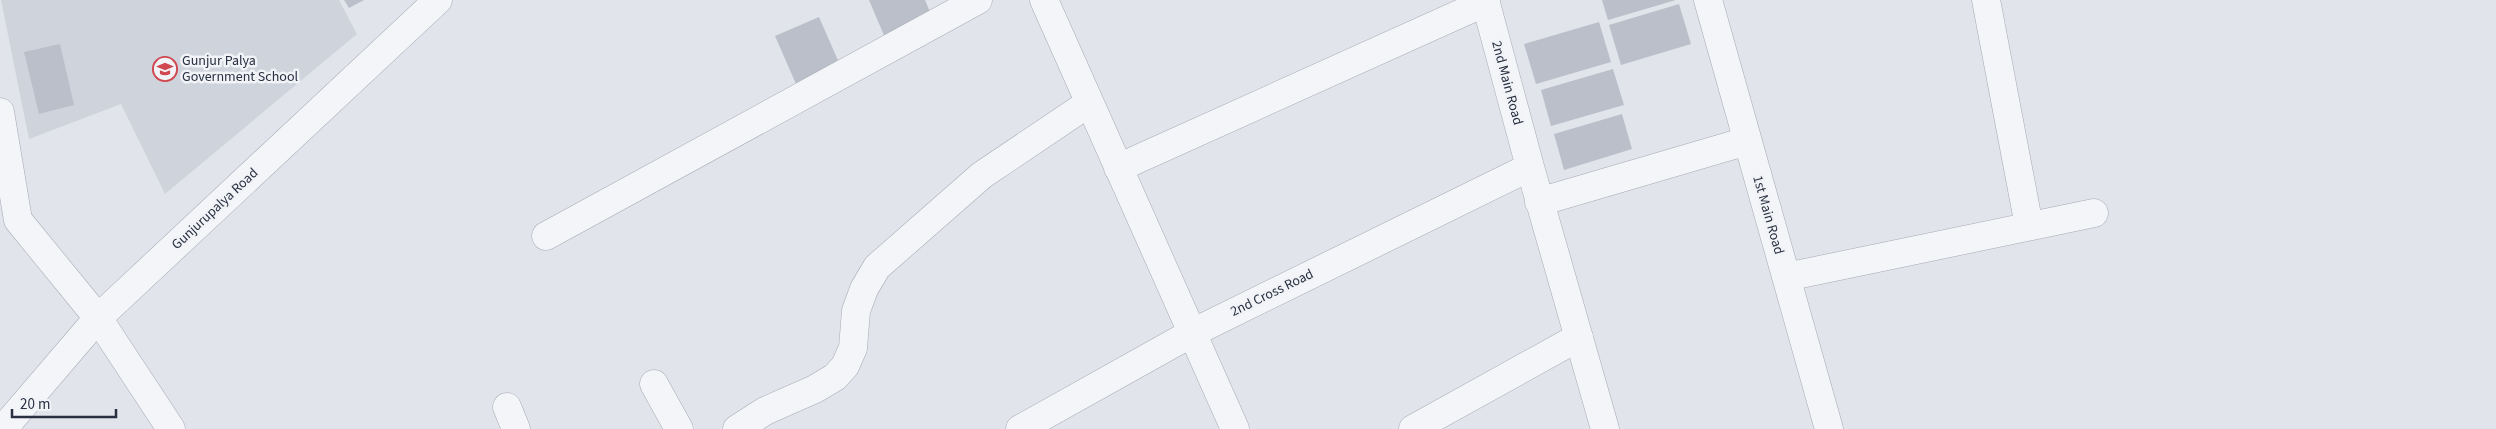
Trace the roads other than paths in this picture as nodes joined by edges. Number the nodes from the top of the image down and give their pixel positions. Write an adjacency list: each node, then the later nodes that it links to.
1 (978, 0): 15 (street)
2 (1044, 0): 7 (street)
3 (1708, 0): 9 (street, 1st Main Road)
4 (1986, 0): 14 (street)
5 (1486, 1): 10 (street, 2nd Main Road); 11 (street)
6 (428, 3): 17 (street, Gunjurupalya Road)
7 (1089, 103): 11 (street); 24 (street)
8 (0, 112): 17 (street)
9 (1747, 141): 12 (street); 16 (street, 1st Main Road)
10 (1530, 166): 12 (street, 2nd Main Road); 18 (street, 2nd Cross Road)
11 (1118, 168): 18 (street)
12 (1540, 202): 19 (street, 2nd Main Road)
13 (2094, 213): 14 (street)
14 (2029, 226): 16 (street)
15 (546, 236)
16 (1786, 277): 29 (street, 1st Main Road)
17 (98, 318): 21 (street, Gunjurupalya Road); 22 (street)
18 (1192, 332): 25 (street, 2nd Cross Road); 26 (street)
19 (1578, 337): 27 (street); 28 (street, 2nd Main Road)
20 (654, 384): 23 (street)
21 (3, 429)
22 (171, 429)
23 (679, 429)
24 (737, 429)
25 (1020, 429)
26 (1235, 429)
27 (1412, 429)
28 (1605, 429)
29 (1829, 429)

